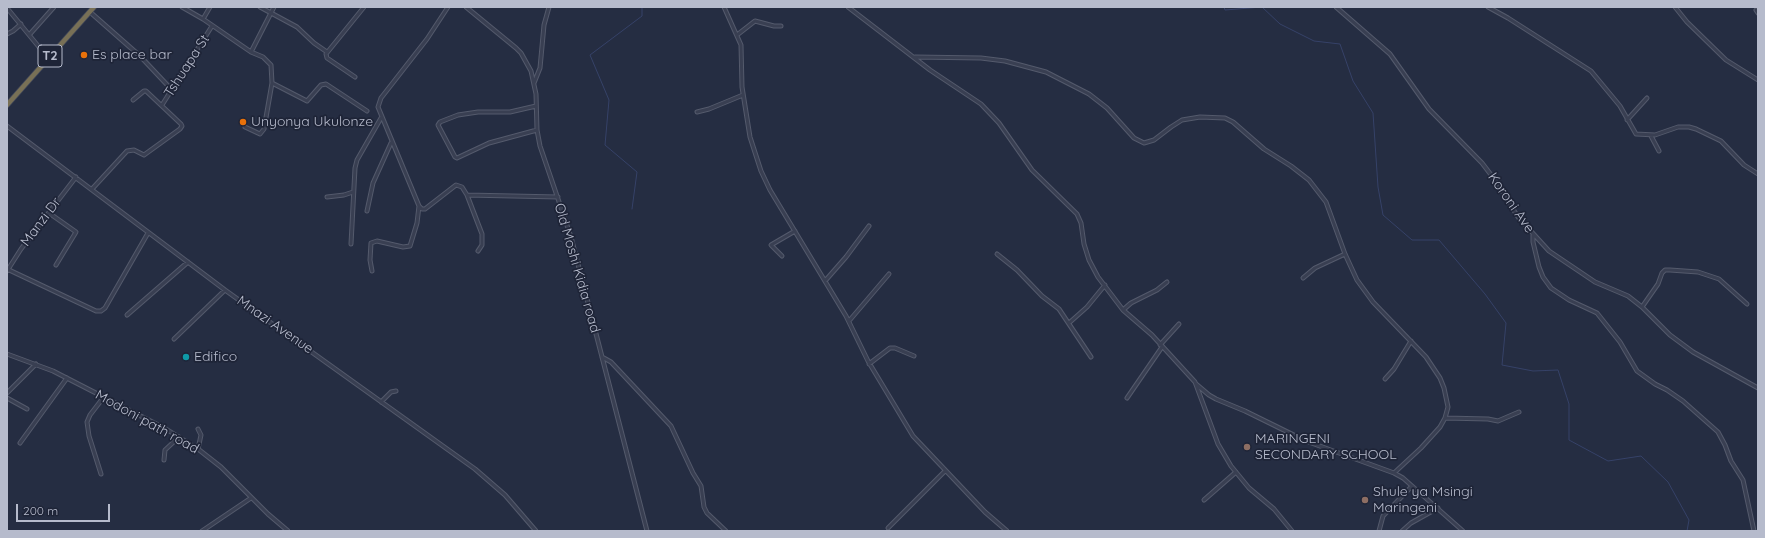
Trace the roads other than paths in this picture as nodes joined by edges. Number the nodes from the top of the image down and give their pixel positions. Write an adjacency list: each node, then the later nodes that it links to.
1 (54, 7): 24 (street)
2 (94, 7): 17 (highway, T2)
3 (182, 7): 19 (street)
4 (210, 7): 19 (street)
5 (260, 7): 18 (street)
6 (274, 7): 18 (street)
7 (364, 7): 27 (street)
8 (448, 7): 43 (street)
9 (466, 7): 33 (street, Old Moshi Kidia road)
10 (549, 7): 33 (street)
11 (724, 7): 25 (street)
12 (848, 7): 28 (street)
13 (1336, 7): 64 (street, Koroni Ave)
14 (1488, 7): 44 (street)
15 (1675, 7): 31 (street)
16 (7, 8): 20 (street)
17 (90, 12): 29 (highway, T2); 34 (street)
18 (271, 12): 26 (street); 27 (street)
19 (203, 19): 21 (street)
20 (21, 24): 23 (street); 24 (street)
21 (212, 26): 26 (street); 34 (street, Tshuapa St)
22 (781, 26): 25 (street)
23 (7, 34)
24 (30, 34): 29 (street)
25 (737, 35): 35 (street)
26 (251, 52): 32 (street)
27 (327, 52): 30 (street)
28 (914, 57): 68 (street); 78 (street)
29 (48, 58): 38 (highway, T2)
30 (355, 77)
31 (1758, 80)
32 (272, 83): 41 (street); 46 (street)
33 (534, 83): 40 (street, Old Moshi Kidia road)
34 (172, 90): 39 (street, Tshuapa St)
35 (743, 94): 42 (street); 62 (street)
36 (1647, 98): 44 (street)
37 (133, 100): 39 (street)
38 (7, 105)
39 (162, 105): 53 (street)
40 (536, 106): 47 (street, Old Moshi Kidia road); 47 (street)
41 (367, 111)
42 (697, 112)
43 (381, 118): 49 (street); 54 (street)
44 (1627, 120): 48 (street)
45 (7, 126): 52 (street, Mnazi Avenue)
46 (245, 127)
47 (537, 130): 57 (street, Old Moshi Kidia road)
48 (1651, 136): 50 (street); 51 (street)
49 (391, 143): 58 (street); 59 (street)
50 (1659, 151)
51 (1758, 174)
52 (76, 177): 53 (street, Mnazi Avenue); 60 (street, Manzi Dr)
53 (92, 189): 63 (street, Mnazi Avenue)
54 (353, 192): 56 (street); 65 (street)
55 (467, 195): 57 (street); 58 (street); 66 (street)
56 (327, 197)
57 (558, 197): 92 (street, Old Moshi Kidia road)
58 (419, 206): 73 (street)
59 (367, 210)
60 (48, 213): 71 (street); 72 (street, Manzi Dr)
61 (869, 226): 76 (street)
62 (795, 231): 69 (street); 76 (street)
63 (148, 233): 70 (street, Mnazi Avenue); 72 (street)
64 (1533, 235): 81 (street, Koroni Ave); 133 (street)
65 (351, 244)
66 (478, 251)
67 (997, 254): 85 (street)
68 (1345, 254): 75 (street); 88 (street)
69 (782, 256)
70 (188, 262): 79 (street, Mnazi Avenue); 83 (street)
71 (56, 265)
72 (7, 270)
73 (372, 271)
74 (889, 274): 84 (street)
75 (1303, 278)
76 (825, 281): 84 (street)
77 (1167, 282): 82 (street)
78 (1105, 285): 82 (street); 85 (street)
79 (225, 290): 87 (street); 105 (street, Mnazi Avenue)
80 (1747, 304): 81 (street)
81 (1642, 307): 99 (street, Koroni Ave)
82 (1123, 310): 89 (street)
83 (127, 315)
84 (849, 321): 95 (street)
85 (1069, 323): 93 (street)
86 (1179, 324): 89 (street)
87 (174, 339)
88 (1411, 341): 97 (street); 108 (street)
89 (1161, 346): 98 (street); 104 (street)
90 (7, 354): 94 (street, Modoni path road)
91 (914, 356): 95 (street)
92 (602, 357): 126 (street, Old Moshi Kidia road); 127 (street)
93 (1092, 357)
94 (36, 364): 96 (street, Modoni path road); 101 (street)
95 (869, 364): 114 (street)
96 (67, 378): 103 (street, Modoni path road); 111 (street)
97 (1385, 379)
98 (1195, 382): 115 (street); 116 (street)
99 (1758, 388)
100 (396, 391): 105 (street)
101 (7, 393)
102 (7, 398): 106 (street)
103 (102, 398): 110 (street, Modoni path road); 117 (street)
104 (1127, 398)
105 (381, 402): 125 (street, Mnazi Avenue)
106 (27, 409)
107 (1519, 412): 108 (street)
108 (1446, 418): 116 (street)
109 (198, 429): 112 (street)
110 (179, 437): 112 (street, Modoni path road); 113 (street)
111 (20, 443)
112 (198, 449): 119 (street, Modoni path road)
113 (164, 460)
114 (945, 471): 122 (street); 128 (street)
115 (1236, 472): 120 (street); 129 (street)
116 (1394, 472): 118 (street)
117 (101, 474)
118 (1412, 486): 121 (street); 130 (street)
119 (252, 498): 123 (street); 124 (street, Modoni path road)
120 (1204, 500)
121 (1438, 508): 131 (street); 132 (street)
122 (888, 528)
123 (202, 531)
124 (288, 531)
125 (536, 531)
126 (647, 531)
127 (726, 531)
128 (1007, 531)
129 (1292, 531)
130 (1379, 531)
131 (1402, 531)
132 (1463, 531)
133 (1754, 531)

